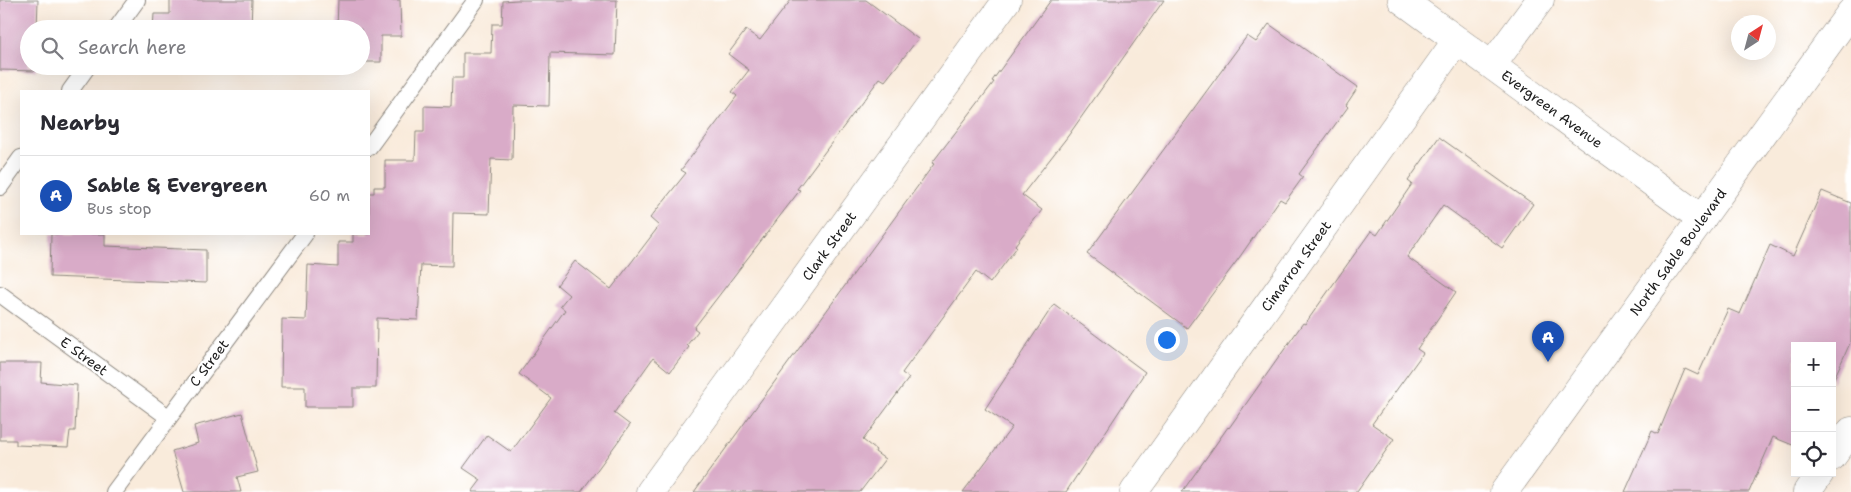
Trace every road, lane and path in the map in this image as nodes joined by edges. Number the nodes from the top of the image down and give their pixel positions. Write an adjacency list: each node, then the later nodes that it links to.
1 (137, 0): 7 (lane)
2 (476, 0): 12 (lane)
3 (1007, 0): 23 (street, Clark Street)
4 (1402, 0): 8 (street, Evergreen Avenue)
5 (1540, 0): 9 (street)
6 (1851, 12): 15 (street, North Sable Boulevard)
7 (123, 20)
8 (1457, 40): 9 (street, Evergreen Avenue); 24 (street, Cimarron Street)
9 (1492, 65): 15 (street, Evergreen Avenue)
10 (82, 75): 11 (lane)
11 (71, 90)
12 (370, 146)
13 (20, 159): 14 (lane)
14 (0, 187)
15 (1702, 219): 25 (street, North Sable Boulevard)
16 (303, 235): 18 (lane, C Street)
17 (0, 294): 18 (lane, E Street)
18 (168, 417): 22 (lane, C Street)
19 (1851, 431): 20 (street)
20 (1836, 452)
21 (1817, 477): 26 (street)
22 (114, 492)
23 (650, 492)
24 (1134, 492)
25 (1504, 492)
26 (1807, 492)

